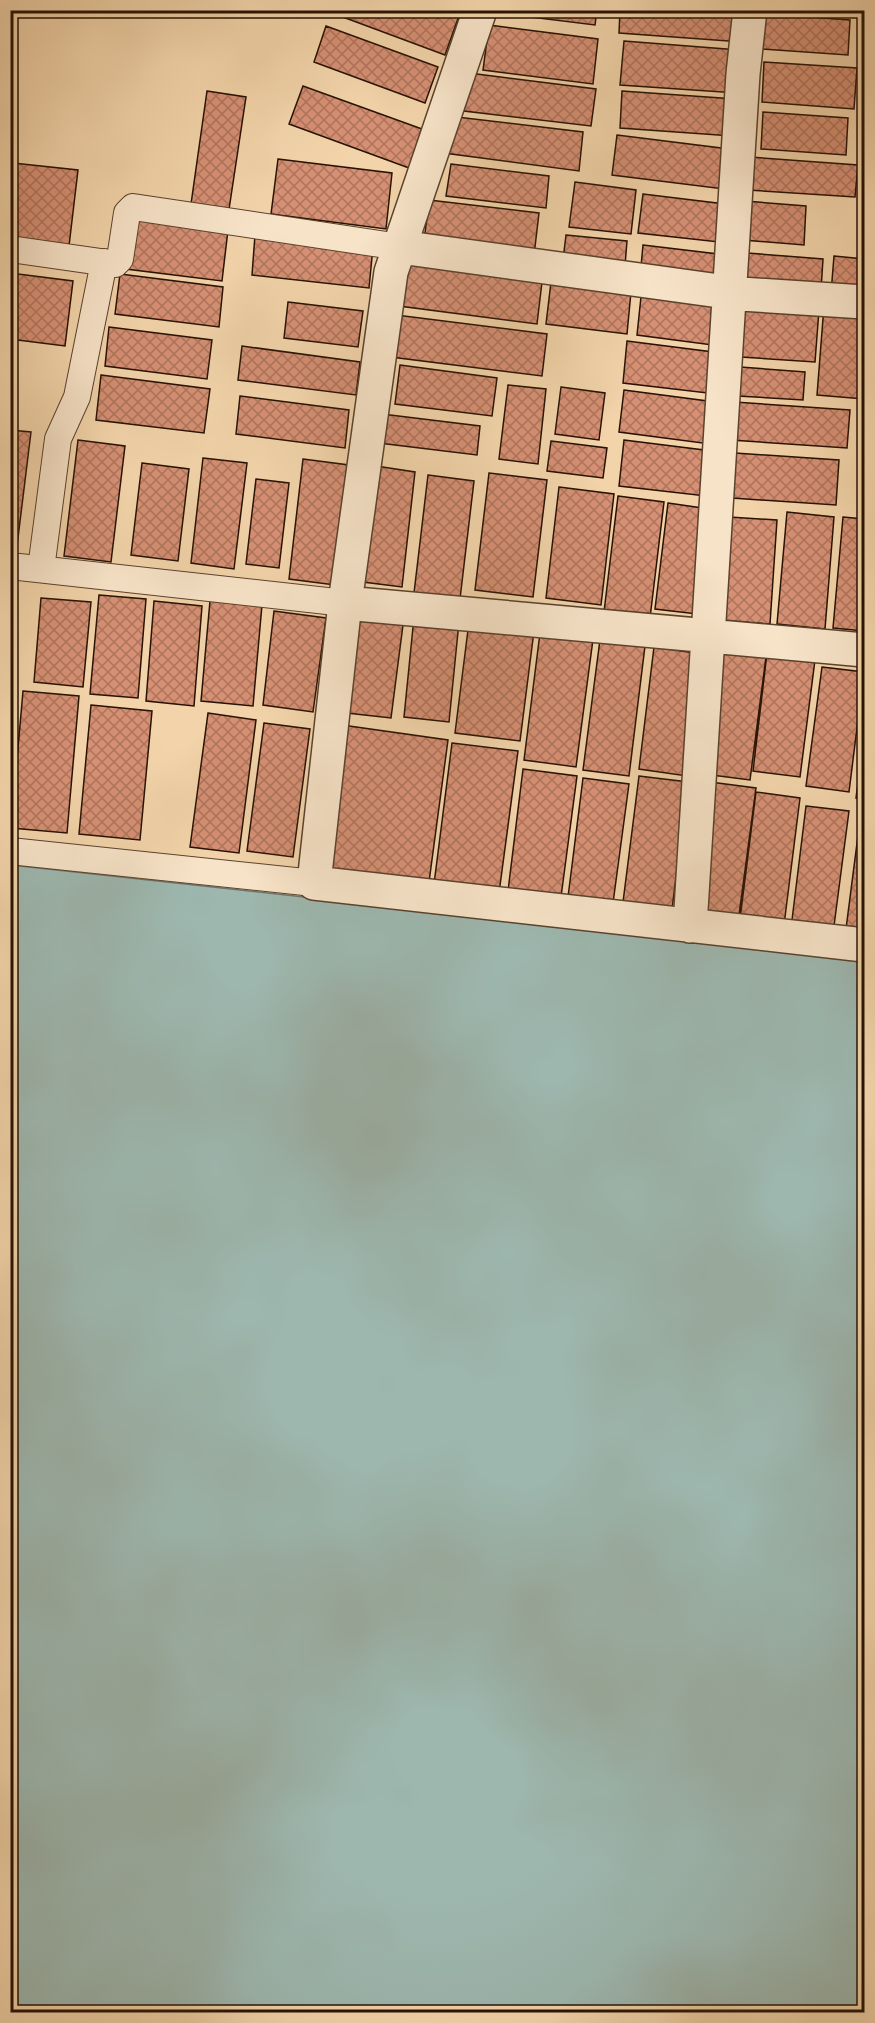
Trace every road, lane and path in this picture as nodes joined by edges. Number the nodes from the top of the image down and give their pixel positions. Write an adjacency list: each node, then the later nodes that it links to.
1 (480, 10): 3 (street)
2 (750, 10): 6 (street)
3 (400, 247): 5 (lane); 6 (street); 10 (street)
4 (10, 249): 5 (lane)
5 (104, 262): 9 (lane)
6 (730, 292): 7 (street); 11 (street)
7 (864, 302)
8 (10, 566): 9 (lane)
9 (41, 569): 10 (lane)
10 (345, 603): 11 (street); 14 (street)
11 (710, 636): 12 (street); 15 (street)
12 (864, 650)
13 (10, 851): 14 (lane)
14 (314, 883): 15 (street)
15 (690, 926): 16 (street)
16 (864, 945)

